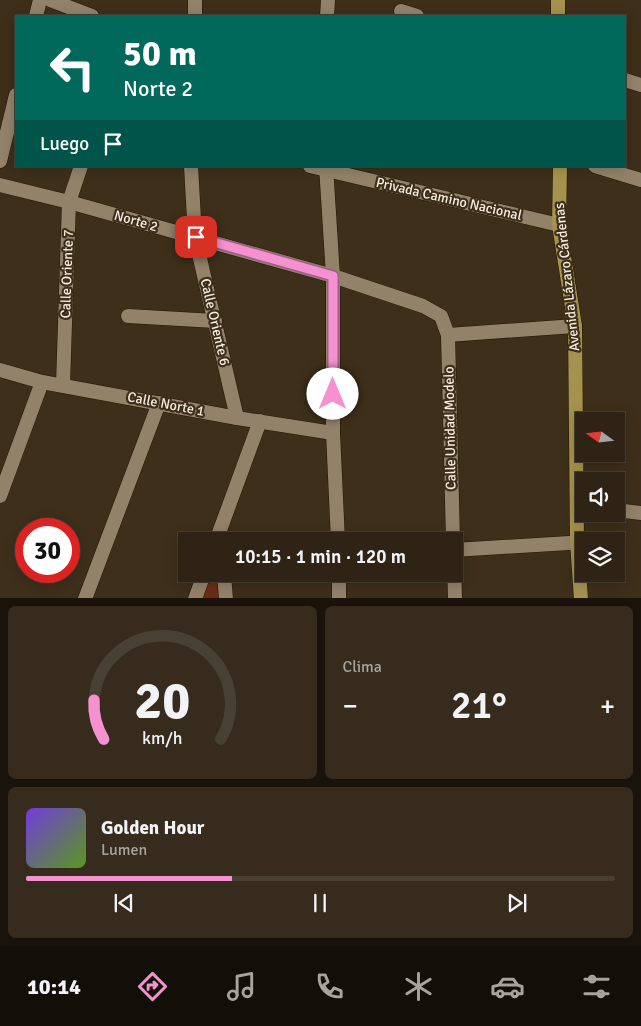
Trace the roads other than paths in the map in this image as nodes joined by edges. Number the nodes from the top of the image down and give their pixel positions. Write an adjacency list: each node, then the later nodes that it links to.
1 (40, 0): 7 (street)
2 (50, 0): 8 (street)
3 (195, 0): 9 (street)
4 (328, 0): 10 (street)
5 (558, 0): 12 (main road)
6 (401, 11): 11 (street)
7 (36, 15)
8 (89, 15)
9 (195, 15)
10 (327, 15)
11 (414, 15)
12 (558, 15)
13 (626, 80): 14 (street)
14 (641, 85)
15 (15, 99): 16 (street)
16 (0, 161)
17 (81, 167): 24 (street, Calle Oriente 7)
18 (191, 167): 26 (street, Calle Oriente 6)
19 (560, 167): 25 (main road, Avenida Lázaro Cárdenas)
20 (598, 167): 22 (street)
21 (326, 168): 25 (street, Privada Camino Nacional); 27 (street)
22 (641, 180)
23 (0, 185): 24 (street, Norte 2)
24 (69, 202): 26 (street, Norte 2); 35 (street, Calle Oriente 7)
25 (559, 225): 31 (main road, Avenida Lázaro Cárdenas)
26 (196, 237): 27 (street, Norte 2); 30 (street, Calle Oriente 6)
27 (333, 276): 29 (street, Norte 2); 39 (street)
28 (128, 316): 30 (street)
29 (441, 316): 32 (street, Calle Unidad Modelo)
30 (215, 321): 37 (street, Calle Oriente 6)
31 (575, 326): 32 (street); 40 (main road, Avenida Lázaro Cárdenas)
32 (448, 335): 47 (street, Calle Unidad Modelo)
33 (0, 370): 34 (street, Calle Norte 1)
34 (42, 382): 35 (street, Calle Norte 1); 41 (street)
35 (63, 385): 36 (street, Calle Norte 1)
36 (158, 403): 37 (street, Calle Norte 1); 54 (street)
37 (237, 418): 38 (street, Calle Norte 1)
38 (260, 421): 39 (street, Calle Norte 1); 45 (street)
39 (333, 433): 46 (street)
40 (579, 472)
41 (0, 496)
42 (625, 511): 43 (street)
43 (641, 512)
44 (579, 522): 59 (main road, Avenida Lázaro Cárdenas)
45 (221, 532)
46 (338, 532)
47 (453, 532)
48 (569, 543): 49 (street)
49 (463, 549)
50 (201, 582): 55 (street)
51 (225, 582): 56 (street)
52 (339, 582): 57 (street)
53 (455, 582): 58 (street)
54 (85, 598)
55 (194, 598)
56 (226, 598)
57 (339, 598)
58 (455, 598)
59 (580, 598)

